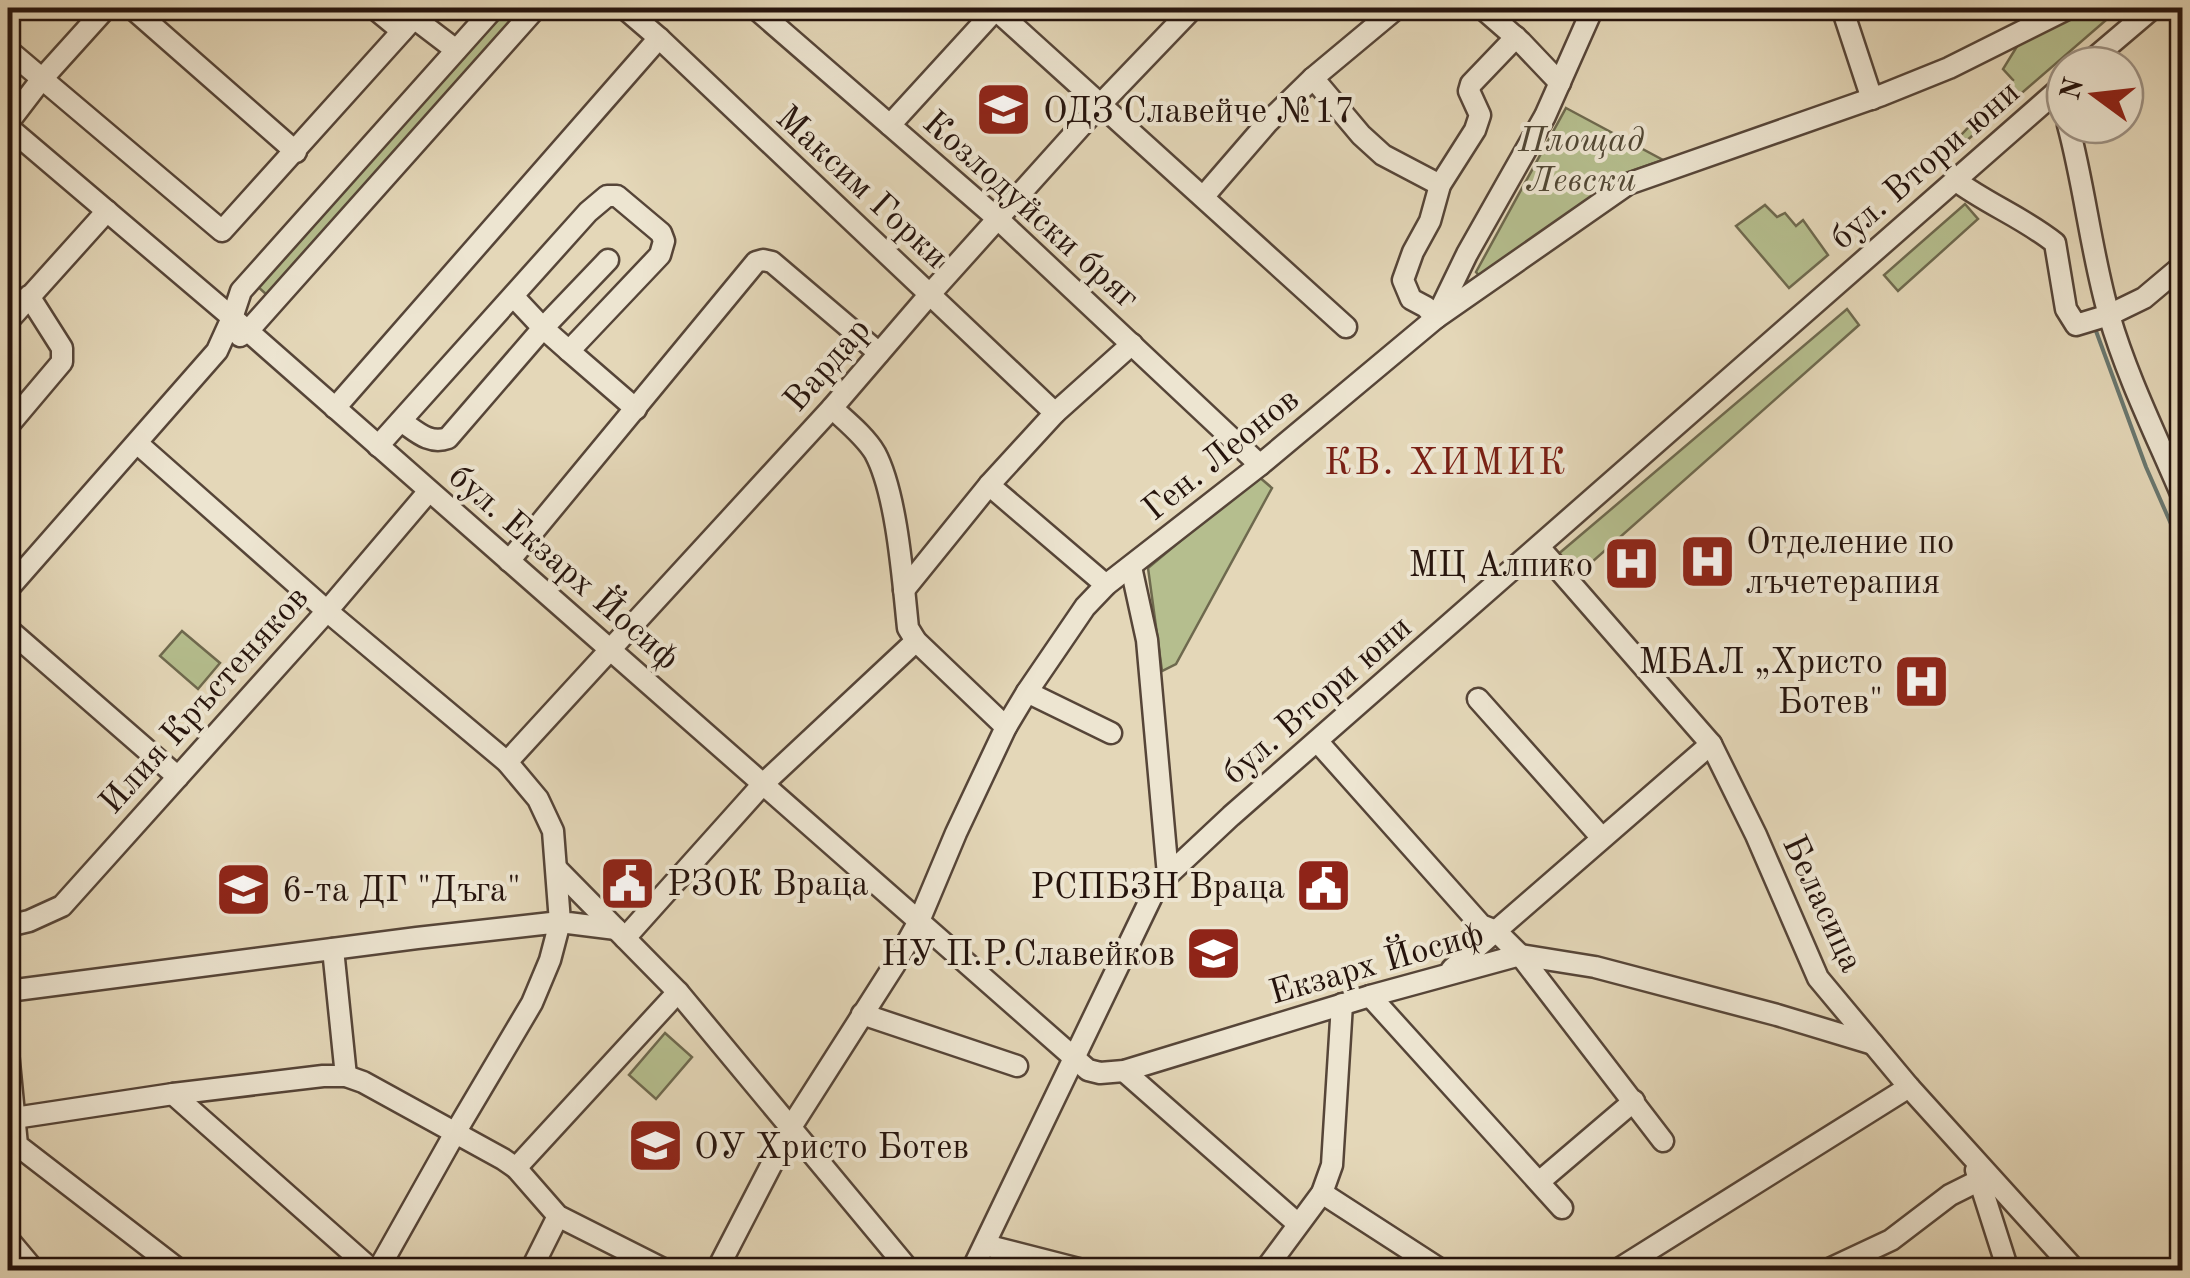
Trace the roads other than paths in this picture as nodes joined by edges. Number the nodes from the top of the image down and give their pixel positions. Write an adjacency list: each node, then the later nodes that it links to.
1 (132, 8): 32 (street)
2 (374, 8): 17 (street)
3 (494, 8): 22 (street)
4 (536, 8): 46 (street)
5 (624, 8): 19 (street, Максим Горки)
6 (755, 8): 30 (street, Козлодуйски бряг)
7 (996, 8): 28 (street); 30 (street)
8 (1193, 8): 28 (street, Вардар)
9 (1397, 8): 23 (street)
10 (1482, 8): 18 (street)
11 (1593, 8): 25 (street)
12 (1842, 8): 26 (street)
13 (2068, 8): 16 (street, Ген. Леонов)
14 (2153, 8): 20 (street)
15 (101, 9): 24 (street)
16 (2046, 13): 26 (street, Ген. Леонов)
17 (402, 31): 22 (street); 32 (street)
18 (1516, 37): 25 (street); 34 (street)
19 (659, 38): 40 (street, Максим Горки); 52 (street)
20 (2110, 45)
21 (8, 50): 24 (street)
22 (456, 50): 46 (street)
23 (1312, 78): 34 (street); 35 (street)
24 (41, 80): 29 (street); 32 (street)
25 (1560, 83): 44 (street)
26 (1872, 99): 44 (street, Ген. Леонов)
27 (2045, 101): 33 (street, бул. Втори юни)
28 (1100, 105): 35 (street); 37 (street, Вардар)
29 (8, 125): 36 (street, бул. Екзарх Йосиф)
30 (890, 126): 37 (street, Козлодуйски бряг)
31 (2072, 145): 43 (street)
32 (296, 152)
33 (1955, 180): 43 (street); 64 (street, бул. Втори юни)
34 (1440, 185): 44 (street)
35 (1204, 196): 47 (street)
36 (107, 211): 41 (street); 46 (street, бул. Екзарх Йосиф)
37 (998, 219): 40 (street, Вардар); 49 (street, Козлодуйски бряг)
38 (608, 260): 48 (street)
39 (2182, 266): 43 (street)
40 (930, 294): 51 (street, Вардар); 55 (street, Максим Горки)
41 (28, 296): 45 (street); 57 (street)
42 (514, 296): 48 (street); 50 (street); 56 (street)
43 (2109, 315): 63 (street)
44 (1436, 318): 60 (street, Ген. Леонов)
45 (8, 321)
46 (240, 325): 52 (street, бул. Екзарх Йосиф); 58 (street)
47 (1346, 327)
48 (543, 328): 50 (street); 56 (street)
49 (1132, 344): 55 (street); 60 (street, Козлодуйски бряг)
50 (569, 350): 54 (street)
51 (879, 353): 53 (street, Вардар); 54 (street)
52 (335, 408): 59 (street, бул. Екзарх Йосиф)
53 (832, 408): 69 (street); 73 (street, Вардар)
54 (636, 409): 65 (street)
55 (1055, 413): 61 (street)
56 (401, 421): 59 (street)
57 (8, 426)
58 (137, 443): 68 (street); 70 (street)
59 (378, 446): 62 (street, бул. Екзарх Йосиф)
60 (1260, 465): 66 (street, Ген. Леонов)
61 (989, 485): 67 (street); 69 (street)
62 (429, 491): 65 (street, бул. Екзарх Йосиф); 70 (street, Илия Кръстеняков)
63 (2182, 496)
64 (1539, 547): 78 (street, бул. Втори юни); 79 (street, Беласица)
65 (509, 560): 73 (street, бул. Екзарх Йосиф)
66 (1131, 567): 67 (street, Ген. Леонов); 85 (street)
67 (1106, 586): 74 (street, Ген. Леонов)
68 (8, 588)
69 (904, 590): 72 (street)
70 (327, 611): 80 (street); 81 (street, Илия Кръстеняков)
71 (8, 629): 81 (street)
72 (916, 641): 76 (street); 82 (street)
73 (612, 650): 80 (street, Вардар); 82 (street, бул. Екзарх Йосиф)
74 (1027, 692): 76 (street, Ген. Леонов); 77 (street)
75 (1478, 700): 83 (street)
76 (1006, 728): 86 (street, Ген. Леонов)
77 (1111, 733)
78 (1317, 741): 85 (street, бул. Втори юни); 89 (street)
79 (1711, 744): 83 (street); 99 (street, Беласица)
80 (507, 762): 84 (street)
81 (178, 776): 88 (street, Илия Кръстеняков)
82 (763, 784): 86 (street, бул. Екзарх Йосиф); 90 (street)
83 (1602, 838): 89 (street)
84 (557, 868): 87 (street); 90 (street)
85 (1168, 874): 101 (street, бул. Втори юни)
86 (919, 921): 98 (street, Ген. Леонов); 101 (street, бул. Екзарх Йосиф)
87 (560, 922): 90 (street); 91 (street); 110 (street)
88 (8, 926)
89 (1496, 931): 92 (street); 93 (street)
90 (620, 934): 95 (street)
91 (333, 949): 94 (street); 104 (street)
92 (1520, 954): 93 (street, Екзарх Йосиф); 99 (street, Екзарх Йосиф); 107 (street)
93 (1443, 976): 96 (street, Екзарх Йосиф)
94 (8, 990)
95 (678, 992): 108 (street); 113 (street)
96 (1370, 996): 97 (street, Екзарх Йосиф); 115 (street)
97 (1342, 1004): 103 (street, Екзарх Йосиф); 116 (street)
98 (862, 1014): 102 (street); 108 (street, Ген. Леонов)
99 (1873, 1044): 105 (street, Беласица)
100 (8, 1052): 109 (street)
101 (1076, 1059): 103 (street, Екзарх Йосиф); 121 (street, бул. Втори юни)
102 (1018, 1066)
103 (1124, 1071): 119 (street)
104 (346, 1076): 106 (street); 110 (street)
105 (1909, 1087): 112 (street, Беласица); 134 (street)
106 (172, 1094): 109 (street); 125 (street)
107 (1634, 1100): 111 (street); 115 (street)
108 (790, 1127): 128 (street, Ген. Леонов); 129 (street)
109 (12, 1130): 124 (street)
110 (455, 1133): 113 (street); 125 (street)
111 (1663, 1141)
112 (1971, 1154): 114 (street); 136 (street, Беласица)
113 (516, 1168): 118 (street)
114 (1980, 1180): 122 (street); 135 (street)
115 (1539, 1182): 117 (street)
116 (1322, 1193): 119 (street); 133 (street)
117 (1562, 1208)
118 (558, 1216): 126 (street); 127 (street)
119 (1298, 1224): 132 (street)
120 (8, 1239): 123 (street)
121 (985, 1245): 130 (street, бул. Втори юни); 131 (street)
122 (1835, 1269)
123 (34, 1270)
124 (179, 1270)
125 (375, 1270)
126 (530, 1270)
127 (664, 1270)
128 (717, 1270)
129 (909, 1270)
130 (972, 1270)
131 (1084, 1270)
132 (1266, 1270)
133 (1441, 1270)
134 (1617, 1270)
135 (2008, 1270)
136 (2075, 1270)

